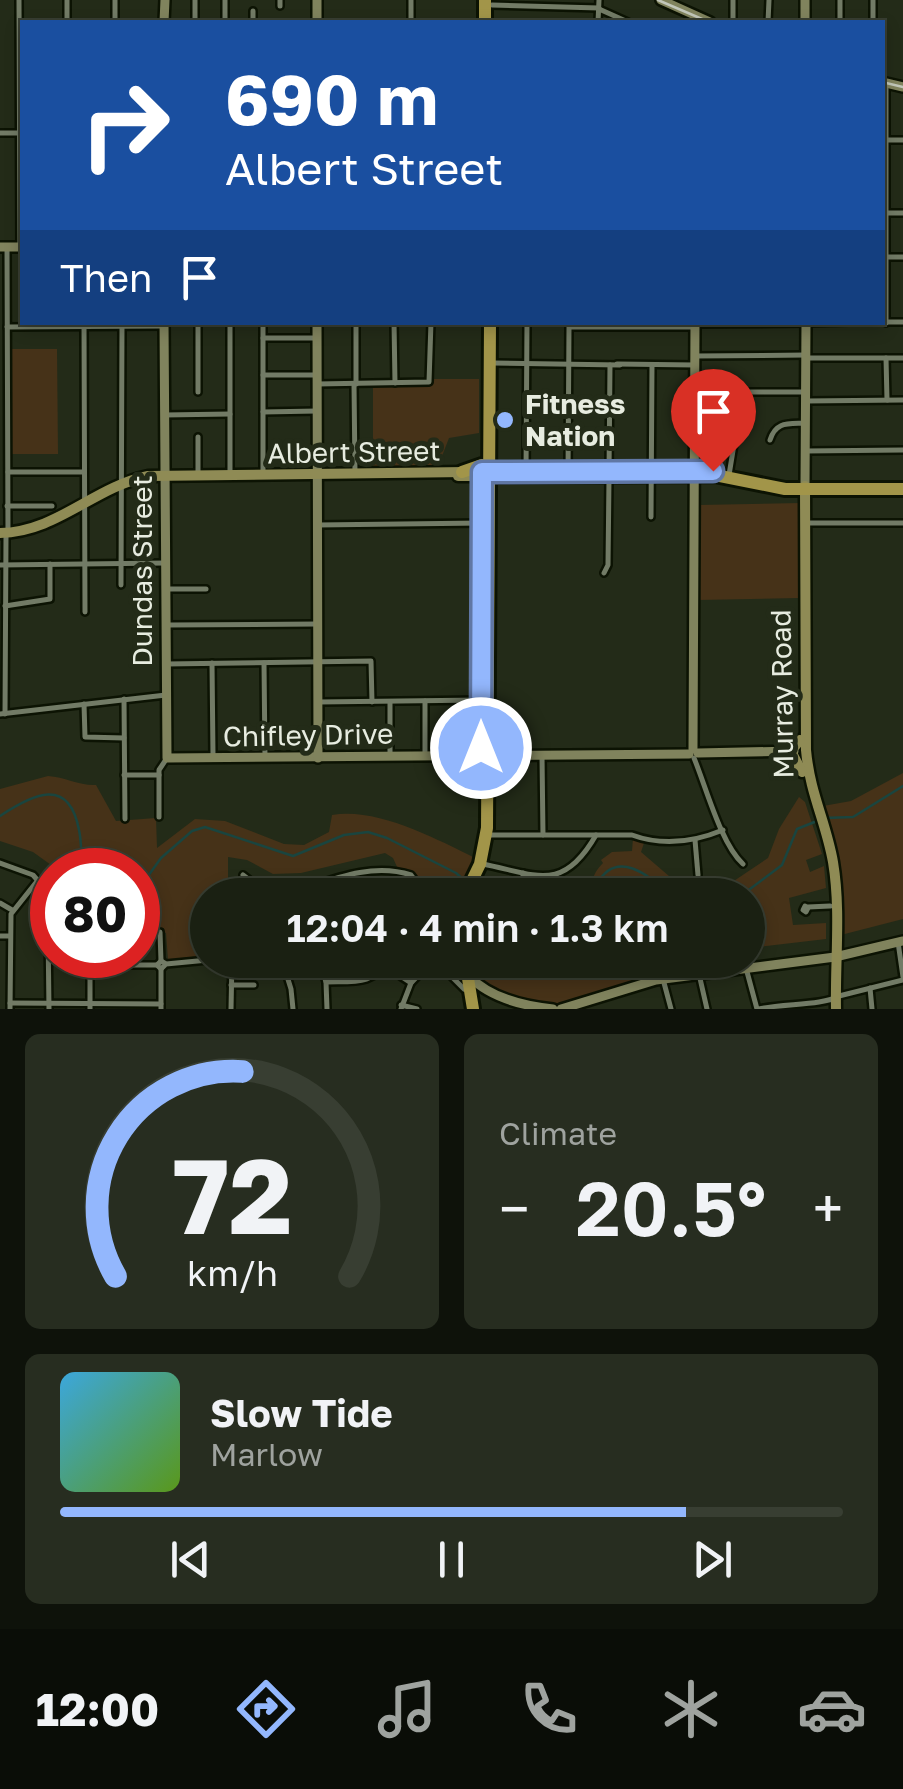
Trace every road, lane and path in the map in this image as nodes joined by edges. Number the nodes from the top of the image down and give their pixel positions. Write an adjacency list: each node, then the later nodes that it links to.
1 (19, 0): 12 (street)
2 (660, 0): 11 (street)
3 (698, 0): 11 (street)
4 (522, 4): 5 (street); 7 (street)
5 (560, 4): 6 (street)
6 (598, 6): 10 (street)
7 (491, 10)
8 (253, 12): 9 (street)
9 (253, 20)
10 (624, 20)
11 (697, 20)
12 (20, 28)
13 (885, 140): 14 (street); 15 (street)
14 (903, 140)
15 (885, 213): 16 (street)
16 (903, 213)
17 (4, 247): 37 (street)
18 (32, 325): 37 (street)
19 (84, 325): 69 (street)
20 (103, 325): 36 (street)
21 (143, 325): 36 (street)
22 (164, 325): 60 (street, Dundas Street)
23 (198, 325): 53 (street)
24 (230, 325): 59 (street)
25 (262, 325): 38 (street)
26 (316, 325): 39 (street)
27 (356, 325): 51 (street)
28 (394, 325): 52 (street)
29 (431, 325): 52 (street)
30 (487, 325): 43 (highway)
31 (487, 325): 63 (highway)
32 (527, 325): 44 (street)
33 (590, 325): 45 (street)
34 (695, 325): 48 (street)
35 (806, 325): 40 (street, Murray Road)
36 (122, 326): 84 (street)
37 (7, 327): 68 (street)
38 (262, 338): 39 (street); 49 (street)
39 (316, 338): 50 (street)
40 (806, 357): 41 (street); 48 (street); 54 (street, Murray Road)
41 (886, 358): 42 (street); 56 (street)
42 (903, 358)
43 (490, 362): 44 (street); 63 (highway)
44 (527, 363): 45 (street); 72 (street)
45 (569, 364): 47 (street); 77 (street)
46 (652, 365): 47 (street); 48 (street); 79 (street)
47 (610, 366): 78 (street)
48 (695, 366): 54 (street); 61 (street)
49 (263, 375): 50 (street); 58 (street)
50 (317, 380): 51 (street); 57 (street)
51 (355, 384): 52 (street); 76 (street)
52 (395, 384)
53 (198, 392)
54 (806, 396): 56 (street); 62 (street, Murray Road)
55 (903, 400): 56 (street)
56 (887, 401)
57 (317, 411): 58 (street); 80 (street)
58 (263, 412): 75 (street)
59 (230, 414): 60 (street); 74 (street)
60 (164, 415): 82 (street, Dundas Street)
61 (695, 424): 73 (street); 81 (street)
62 (806, 424): 65 (street); 67 (street, Murray Road)
63 (486, 433): 70 (highway)
64 (198, 438): 83 (street)
65 (770, 440)
66 (903, 450): 67 (street)
67 (806, 451): 86 (street, Murray Road)
68 (8, 472): 69 (street); 88 (street)
69 (84, 472): 87 (street)
70 (485, 472): 71 (highway); 72 (highway); 94 (highway); 96 (highway)
71 (455, 473): 76 (main road, Albert Street)
72 (521, 473): 77 (highway)
73 (694, 473): 79 (highway); 81 (highway); 126 (street)
74 (230, 474): 75 (main road, Albert Street); 83 (main road, Albert Street)
75 (263, 474): 80 (main road, Albert Street)
76 (348, 474): 80 (main road, Albert Street)
77 (568, 474): 78 (highway)
78 (609, 474): 79 (highway); 102 (street)
79 (641, 474): 90 (street)
80 (317, 475): 83 (main road, Albert Street); 93 (street)
81 (728, 476): 86 (highway)
82 (164, 477): 83 (main road, Albert Street); 84 (main road, Albert Street); 97 (street, Dundas Street)
83 (198, 477)
84 (121, 485): 87 (main road, Albert Street); 101 (street)
85 (903, 486): 86 (highway)
86 (805, 487): 91 (main road, Murray Road)
87 (85, 505): 95 (main road, Albert Street); 100 (street)
88 (8, 506): 89 (street); 95 (street)
89 (52, 506)
90 (651, 516)
91 (804, 523): 92 (street); 125 (main road, Murray Road)
92 (903, 523)
93 (317, 524): 94 (street); 108 (street)
94 (482, 524): 96 (highway)
95 (3, 535): 98 (street)
96 (485, 561): 114 (highway)
97 (164, 562): 101 (street); 105 (street, Dundas Street)
98 (3, 564): 99 (street); 106 (street)
99 (50, 564): 100 (street); 106 (street)
100 (84, 564): 101 (street); 107 (street)
101 (120, 564): 103 (street)
102 (604, 573)
103 (121, 585)
104 (206, 589): 105 (street)
105 (165, 590): 109 (street, Dundas Street)
106 (6, 606): 123 (street)
107 (85, 612)
108 (318, 624): 109 (street); 111 (street)
109 (165, 625): 112 (street, Dundas Street)
110 (264, 662): 111 (street); 113 (street); 132 (street)
111 (318, 662): 119 (street); 120 (street)
112 (166, 664): 113 (street); 115 (street, Dundas Street)
113 (212, 664): 134 (street)
114 (484, 683): 117 (highway); 127 (highway)
115 (166, 695): 116 (street); 131 (street, Dundas Street)
116 (124, 699): 122 (street); 124 (street)
117 (481, 700): 118 (street); 127 (highway)
118 (425, 701): 121 (street); 130 (street)
119 (318, 702): 120 (street); 133 (street)
120 (372, 702): 121 (street)
121 (390, 702): 129 (street)
122 (84, 704): 123 (street); 124 (street)
123 (2, 714)
124 (124, 738): 136 (street)
125 (799, 748): 126 (street, Chifley Drive); 138 (main road, Murray Road); 138 (main road, Murray Road)
126 (694, 753): 128 (street, Chifley Drive); 140 (street)
127 (484, 756): 128 (street, Chifley Drive); 130 (street, Chifley Drive); 141 (highway); 147 (highway)
128 (542, 756): 142 (street)
129 (390, 757): 130 (street, Chifley Drive); 133 (street, Chifley Drive)
130 (426, 757)
131 (167, 758): 134 (street, Chifley Drive); 135 (street, Dundas Street)
132 (265, 758): 133 (street, Chifley Drive); 134 (street, Chifley Drive)
133 (318, 758)
134 (213, 759)
135 (159, 774): 136 (street); 137 (street, Dundas Street)
136 (124, 775): 139 (street)
137 (159, 817)
138 (817, 817): 160 (main road); 167 (main road)
139 (124, 819)
140 (723, 830): 144 (street); 146 (street)
141 (486, 835): 142 (street); 147 (highway)
142 (543, 835): 143 (street)
143 (596, 835): 144 (street); 151 (street)
144 (695, 840): 152 (street)
145 (0, 863): 149 (street)
146 (743, 864)
147 (478, 866): 148 (street); 156 (highway)
148 (523, 872): 151 (street); 157 (street)
149 (30, 874)
150 (243, 875): 153 (street)
151 (556, 876)
152 (698, 876)
153 (247, 878)
154 (339, 878): 155 (street)
155 (414, 878)
156 (472, 878)
157 (523, 878)
158 (30, 889): 162 (street)
159 (0, 904): 162 (street)
160 (830, 906): 161 (street); 167 (main road)
161 (808, 908)
162 (12, 910): 165 (street)
163 (160, 933): 169 (street)
164 (0, 936): 165 (street)
165 (10, 936): 193 (street)
166 (900, 941): 167 (street); 182 (street)
167 (833, 957): 170 (street); 191 (main road)
168 (190, 962): 169 (street)
169 (161, 965): 197 (street)
170 (765, 966)
171 (49, 978): 194 (street)
172 (90, 978): 195 (street)
173 (231, 978): 186 (street)
174 (288, 978): 201 (street)
175 (325, 978): 184 (street)
176 (370, 978): 184 (street)
177 (405, 978): 185 (street)
178 (416, 978): 185 (street)
179 (670, 978): 183 (street)
180 (700, 978): 207 (street)
181 (749, 978): 208 (street)
182 (903, 978): 188 (street)
183 (663, 979): 192 (street); 206 (street)
184 (326, 982): 202 (street)
185 (411, 983): 198 (street)
186 (231, 985): 187 (street); 200 (street)
187 (254, 985)
188 (870, 988): 191 (street); 209 (street)
189 (488, 990): 190 (street); 190 (street); 199 (street)
190 (469, 996)
191 (833, 1004): 196 (street)
192 (594, 1005): 205 (street)
193 (10, 1006): 194 (street)
194 (49, 1006): 195 (street)
195 (90, 1006): 197 (street)
196 (792, 1006): 208 (street)
197 (161, 1007)
198 (401, 1007): 203 (street)
199 (525, 1008): 204 (street)
200 (231, 1009)
201 (292, 1009)
202 (327, 1009)
203 (418, 1009)
204 (552, 1009)
205 (561, 1009)
206 (671, 1009)
207 (707, 1009)
208 (758, 1009)
209 (872, 1009)

